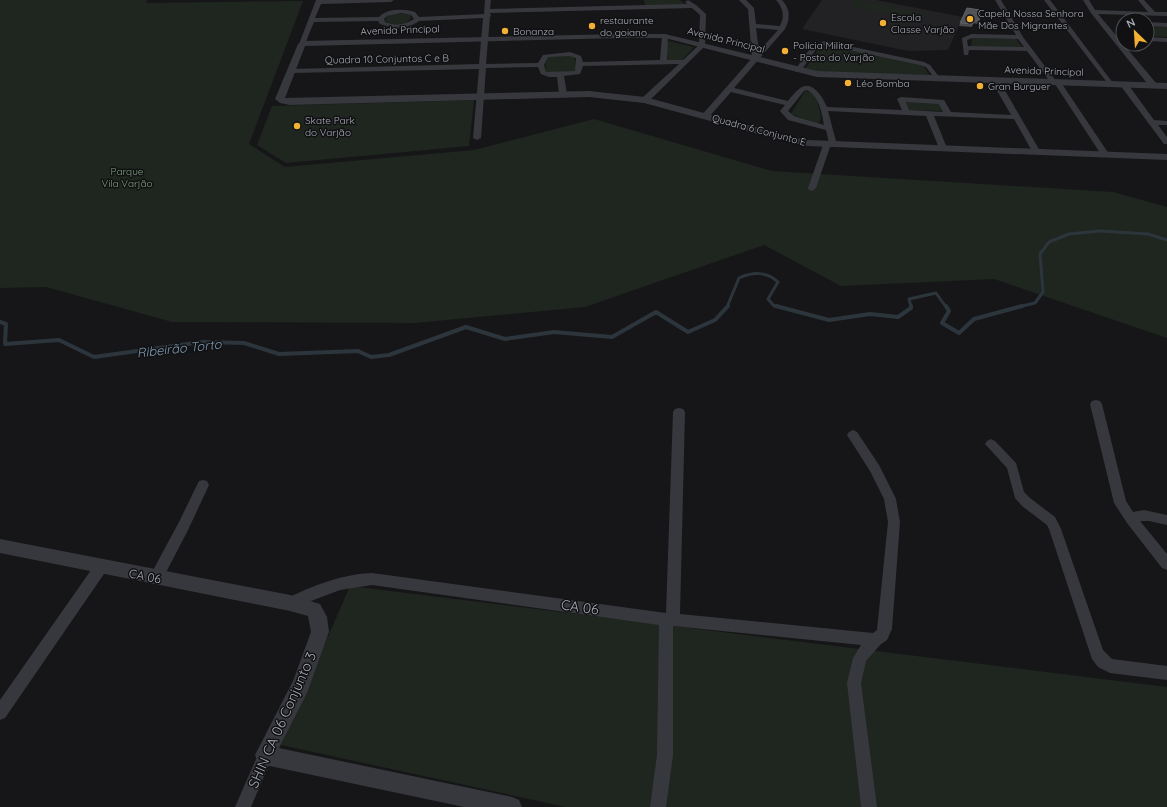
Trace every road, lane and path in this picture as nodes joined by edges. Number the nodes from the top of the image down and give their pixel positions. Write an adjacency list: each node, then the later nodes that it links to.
1 (391, 0): 12 (street)
2 (488, 0): 20 (street)
3 (589, 0): 15 (street)
4 (641, 0): 14 (street)
5 (686, 0): 13 (street)
6 (742, 0): 30 (street)
7 (779, 0): 31 (street)
8 (998, 0): 34 (street)
9 (1047, 0): 55 (street)
10 (1086, 0): 16 (street)
11 (1141, 0): 18 (street)
12 (319, 1): 25 (street)
13 (694, 6): 14 (street); 40 (street)
14 (643, 7): 15 (street)
15 (590, 9): 20 (street)
16 (1093, 12): 17 (street); 32 (street)
17 (1115, 12)
18 (1149, 12)
19 (1155, 13): 21 (street)
20 (488, 14): 23 (street); 35 (street)
21 (1167, 14)
22 (381, 19): 23 (street); 25 (street); 29 (street)
23 (417, 19): 29 (street)
24 (1155, 19): 27 (street)
25 (311, 20): 39 (street)
26 (1155, 24): 27 (street)
27 (1159, 24): 28 (street)
28 (1167, 25)
29 (398, 26): 38 (street)
30 (753, 26): 31 (street); 43 (street)
31 (783, 28): 43 (street)
32 (1115, 34)
33 (665, 36): 35 (street, Avenida Principal); 40 (street, Avenida Principal); 44 (street)
34 (1020, 37): 41 (street); 41 (street)
35 (485, 39): 38 (street, Avenida Principal); 48 (street)
36 (1155, 39): 37 (street)
37 (1167, 40)
38 (393, 41): 39 (street, Avenida Principal)
39 (302, 44): 50 (street)
40 (702, 46): 43 (street, Avenida Principal); 45 (street)
41 (1030, 49): 54 (street)
42 (1129, 52): 57 (street)
43 (756, 60): 49 (street, Avenida Principal); 59 (street)
44 (663, 62): 45 (street); 46 (street)
45 (684, 62): 62 (street)
46 (580, 64): 47 (street); 51 (street)
47 (541, 65): 48 (street, Quadra 10 Conjuntos C e B); 51 (street)
48 (483, 66): 50 (street, Quadra 10 Conjuntos C e B); 61 (street)
49 (798, 70): 52 (street, Avenida Principal); 52 (street)
50 (292, 71): 61 (street, Quadra 6 Conjunto E)
51 (560, 75): 60 (street)
52 (937, 78): 53 (street, Avenida Principal)
53 (995, 80): 54 (street, Avenida Principal); 69 (street)
54 (1056, 82): 55 (street, Avenida Principal); 78 (street)
55 (1111, 84): 56 (street, Avenida Principal)
56 (1124, 85): 57 (street, Avenida Principal); 70 (street)
57 (1153, 85): 58 (street, Avenida Principal)
58 (1167, 86)
59 (729, 90): 63 (street); 68 (street)
60 (563, 94): 61 (street, Quadra 6 Conjunto E); 62 (street, Quadra 6 Conjunto E)
61 (480, 96): 73 (street)
62 (645, 100): 68 (street, Quadra 6 Conjunto E)
63 (790, 104): 64 (street); 72 (street, Quadra 6 Conjunto E)
64 (824, 109): 65 (street); 72 (street)
65 (906, 112): 66 (street); 67 (street)
66 (929, 114): 67 (street); 76 (street)
67 (948, 114): 69 (street)
68 (705, 116): 75 (street, Quadra 6 Conjunto E)
69 (1015, 117): 77 (street)
70 (1151, 122): 71 (street); 74 (street)
71 (1167, 123)
72 (828, 128): 75 (street)
73 (477, 138)
74 (1167, 142)
75 (832, 145): 76 (street, Quadra 6 Conjunto E); 80 (street)
76 (943, 148): 77 (street, Quadra 6 Conjunto E)
77 (1036, 151): 78 (street, Quadra 6 Conjunto E)
78 (1105, 154): 79 (street, Quadra 6 Conjunto E)
79 (1167, 157)
80 (812, 188)
81 (1096, 404): 86 (street)
82 (679, 412): 94 (street)
83 (853, 435): 95 (street)
84 (991, 444): 96 (street)
85 (203, 485): 91 (street)
86 (1131, 519): 87 (street); 89 (street)
87 (1167, 520)
88 (0, 546): 90 (street, CA 06)
89 (1167, 564)
90 (101, 567): 91 (street, CA 06); 97 (street)
91 (156, 578): 92 (street, CA 06)
92 (290, 604): 93 (street, CA 06); 94 (street, CA 06)
93 (314, 610): 98 (street, SHIN CA 06 Conjunto 3)
94 (669, 620): 95 (street, CA 06); 101 (street)
95 (874, 640): 102 (street)
96 (1167, 673)
97 (0, 713)
98 (266, 755): 99 (street, SHIN CA 06 Conjunto 3); 100 (street)
99 (243, 807)
100 (512, 807)
101 (658, 807)
102 (868, 807)

